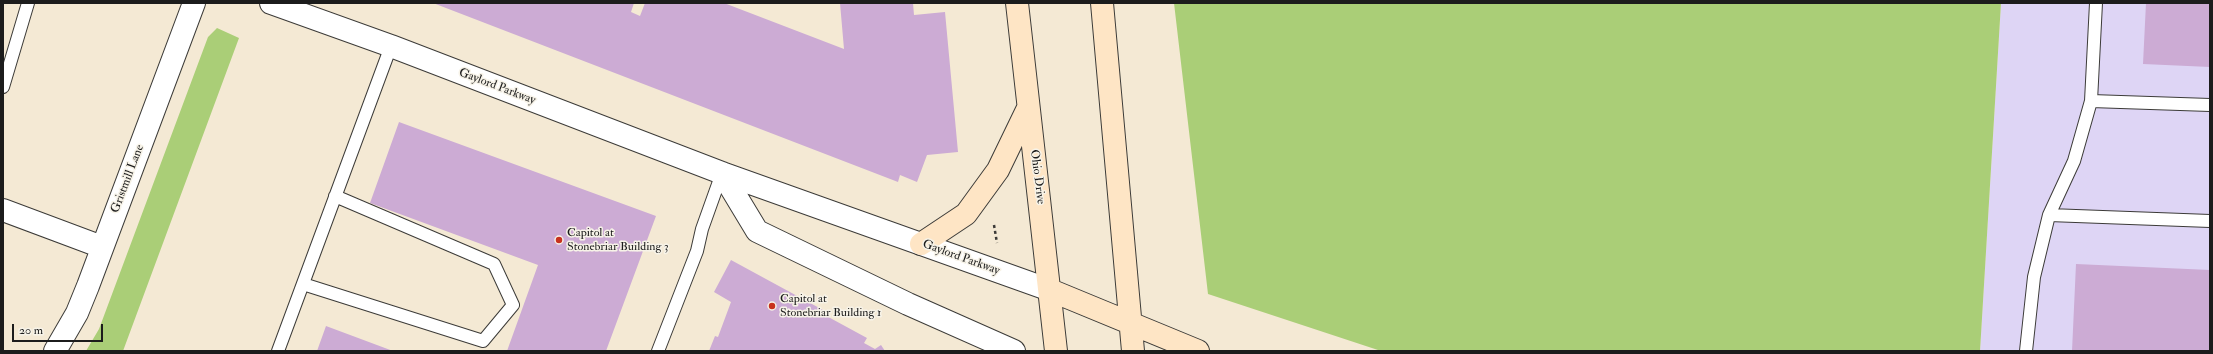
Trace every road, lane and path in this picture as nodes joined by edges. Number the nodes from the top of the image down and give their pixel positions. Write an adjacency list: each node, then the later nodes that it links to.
1 (28, 3): 8 (lane)
2 (194, 3): 19 (street, Gristmill Lane)
3 (271, 3): 7 (street, Gaylord Parkway)
4 (1017, 3): 11 (main road, Ohio Drive)
5 (1102, 3): 23 (main road)
6 (2096, 3): 9 (lane)
7 (391, 46): 12 (street, Gaylord Parkway); 13 (lane)
8 (3, 87)
9 (2091, 101): 10 (lane); 15 (lane)
10 (2210, 105)
11 (1028, 108): 18 (main road); 22 (main road, Ohio Drive)
12 (722, 173): 18 (street, Gaylord Parkway); 26 (lane); 27 (street)
13 (336, 196): 21 (lane); 21 (lane)
14 (3, 210): 19 (street)
15 (2049, 215): 16 (lane); 31 (lane)
16 (2210, 220)
17 (994, 225): 20 (path)
18 (921, 244): 22 (street, Gaylord Parkway)
19 (102, 247): 24 (street, Gristmill Lane)
20 (997, 247)
21 (303, 284): 25 (lane)
22 (1050, 290): 23 (main road, Gaylord Parkway); 28 (main road, Ohio Drive)
23 (1132, 324): 29 (main road); 30 (main road, Gaylord Parkway)
24 (55, 351)
25 (278, 351)
26 (658, 351)
27 (1014, 351)
28 (1056, 351)
29 (1133, 351)
30 (1198, 351)
31 (2026, 351)

